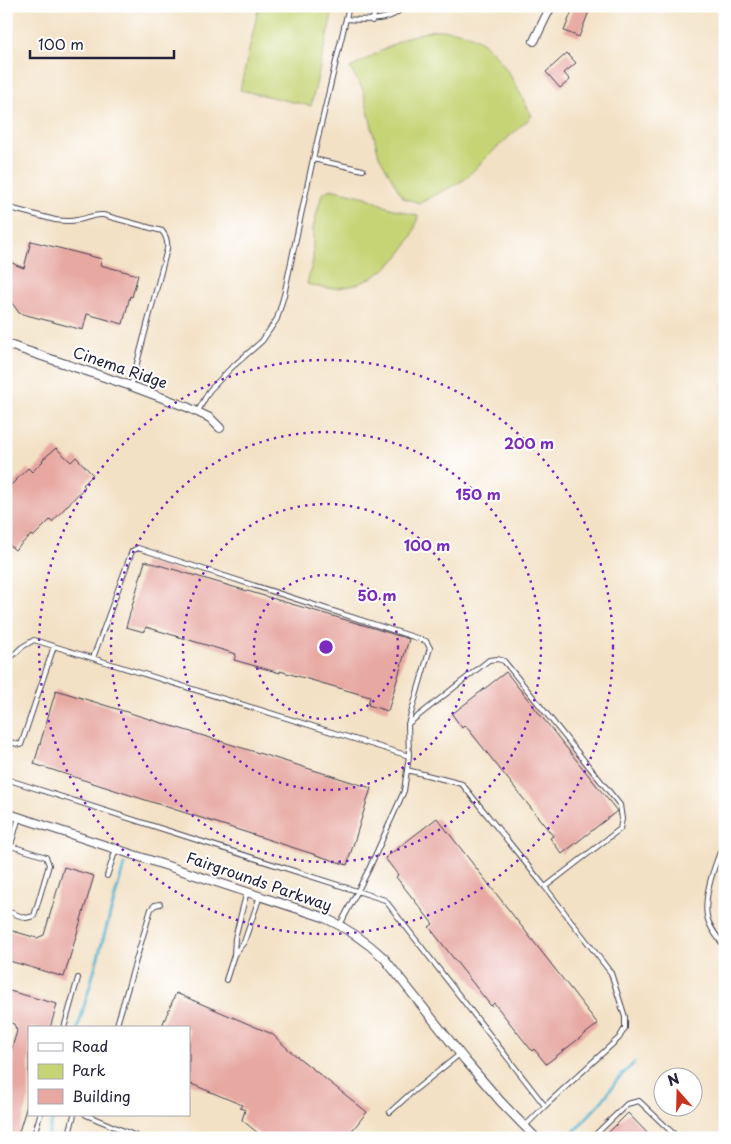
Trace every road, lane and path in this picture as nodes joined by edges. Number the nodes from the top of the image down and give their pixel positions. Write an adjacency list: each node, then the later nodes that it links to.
1 (349, 6): 5 (lane)
2 (377, 6): 6 (lane)
3 (403, 6): 6 (lane)
4 (551, 6): 7 (street)
5 (346, 18): 6 (lane); 8 (lane)
6 (372, 21)
7 (534, 40)
8 (313, 159): 9 (lane); 13 (lane)
9 (363, 170)
10 (6, 207): 12 (lane)
11 (6, 344): 12 (street, Cinema Ridge)
12 (131, 386): 13 (street, Cinema Ridge)
13 (198, 411): 14 (street, Cinema Ridge)
14 (220, 428)
15 (54, 646): 16 (lane); 17 (lane); 19 (lane)
16 (93, 658): 18 (lane); 20 (lane)
17 (6, 662)
18 (408, 724): 20 (lane); 30 (lane)
19 (6, 741)
20 (409, 756): 21 (lane)
21 (407, 770): 30 (lane); 32 (lane)
22 (6, 779): 32 (lane)
23 (6, 813): 24 (street, Fairgrounds Parkway)
24 (19, 817): 26 (lane); 27 (street, Fairgrounds Parkway)
25 (725, 839): 37 (lane)
26 (11, 846): 28 (lane); 35 (lane)
27 (116, 849): 29 (lane); 31 (street, Fairgrounds Parkway)
28 (6, 862)
29 (107, 876)
30 (545, 887): 44 (lane)
31 (247, 892): 33 (street, Fairgrounds Parkway); 38 (lane)
32 (357, 892): 36 (lane); 44 (lane)
33 (260, 896): 36 (street, Fairgrounds Parkway); 38 (lane)
34 (160, 904): 42 (lane)
35 (6, 911)
36 (340, 925): 43 (street, Fairgrounds Parkway)
37 (725, 947)
38 (234, 955): 40 (lane)
39 (78, 978): 41 (lane)
40 (226, 980)
41 (65, 1026)
42 (117, 1026)
43 (460, 1054): 45 (lane); 49 (street, Fairgrounds Parkway)
44 (545, 1106): 49 (lane)
45 (390, 1112)
46 (40, 1116): 50 (lane)
47 (74, 1116): 51 (lane)
48 (88, 1116): 52 (lane)
49 (525, 1126): 53 (street, Fairgrounds Parkway)
50 (33, 1138)
51 (68, 1138)
52 (142, 1138)
53 (536, 1138)
54 (592, 1138): 55 (lane)
55 (678, 1138)

